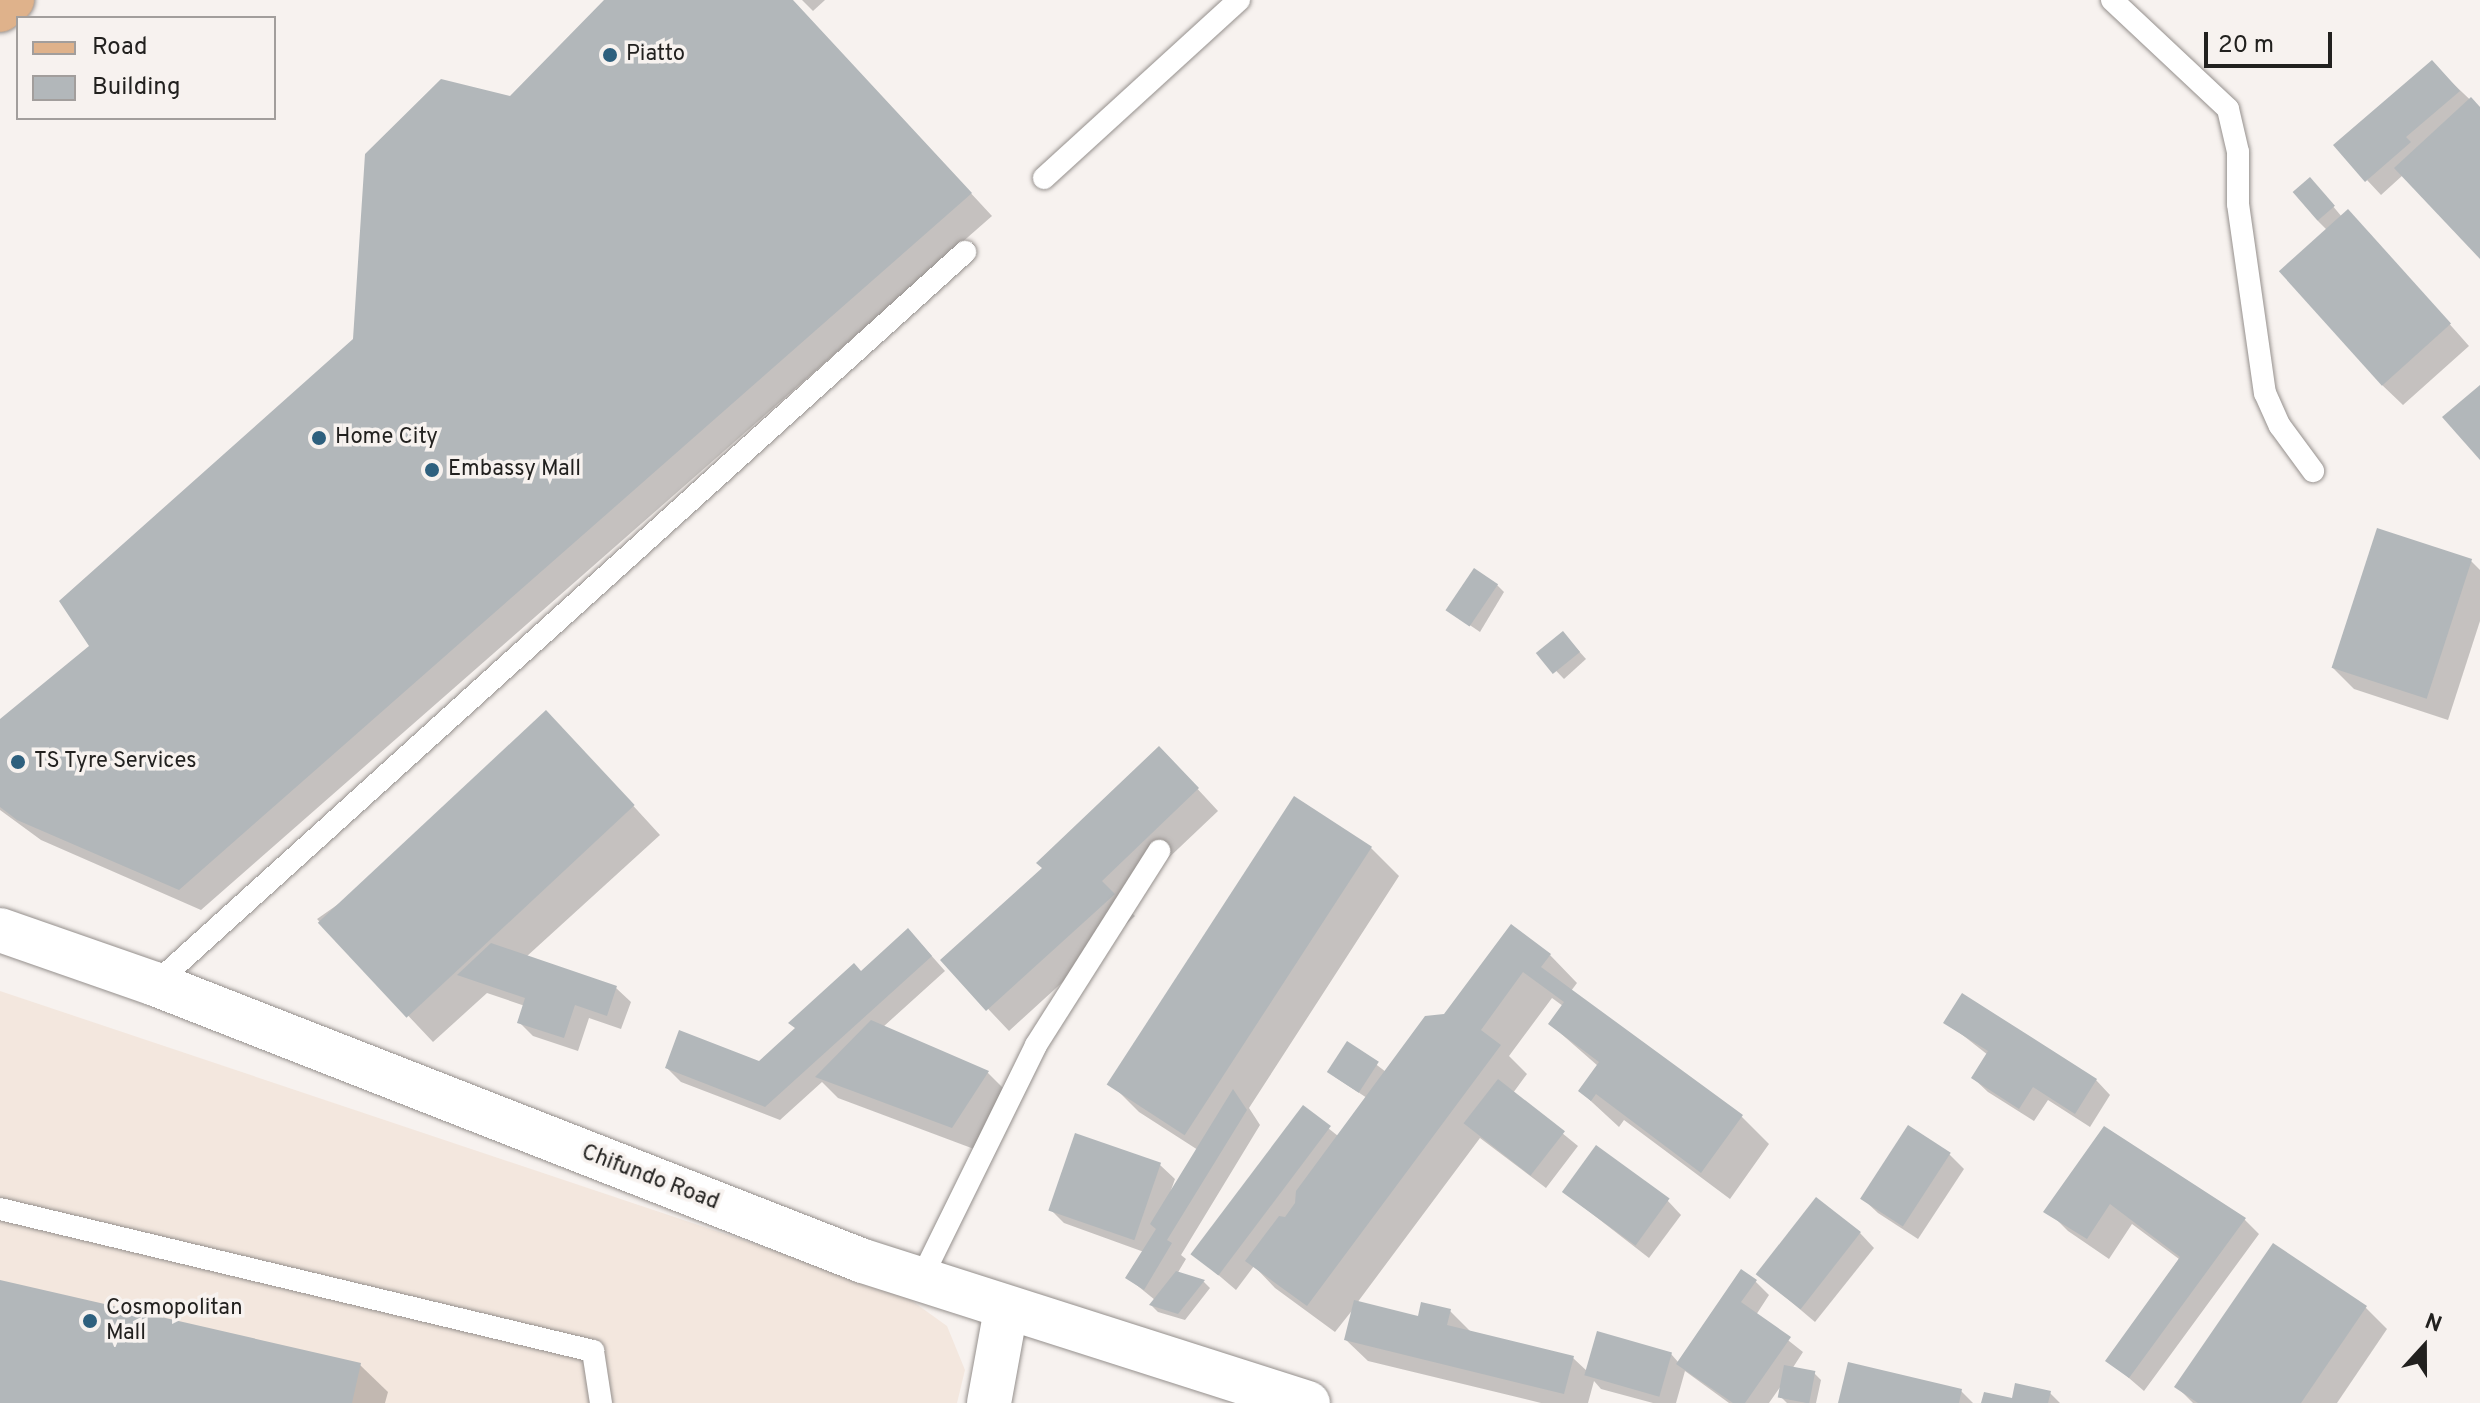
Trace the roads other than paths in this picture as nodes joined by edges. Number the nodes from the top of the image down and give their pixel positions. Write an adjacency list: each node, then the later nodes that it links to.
1 (12, 0): 4 (main road)
2 (1239, 0): 5 (lane)
3 (2112, 0): 7 (lane)
4 (0, 10)
5 (1044, 178)
6 (965, 252): 10 (lane)
7 (2313, 471)
8 (1159, 851): 12 (lane)
9 (0, 930): 10 (street, Chifundo Road)
10 (155, 984): 12 (street, Chifundo Road)
11 (0, 1209): 14 (lane)
12 (920, 1281): 13 (street, Chifundo Road)
13 (1006, 1309): 15 (street); 16 (street, Chifundo Road)
14 (601, 1403)
15 (989, 1403)
16 (1308, 1403)

